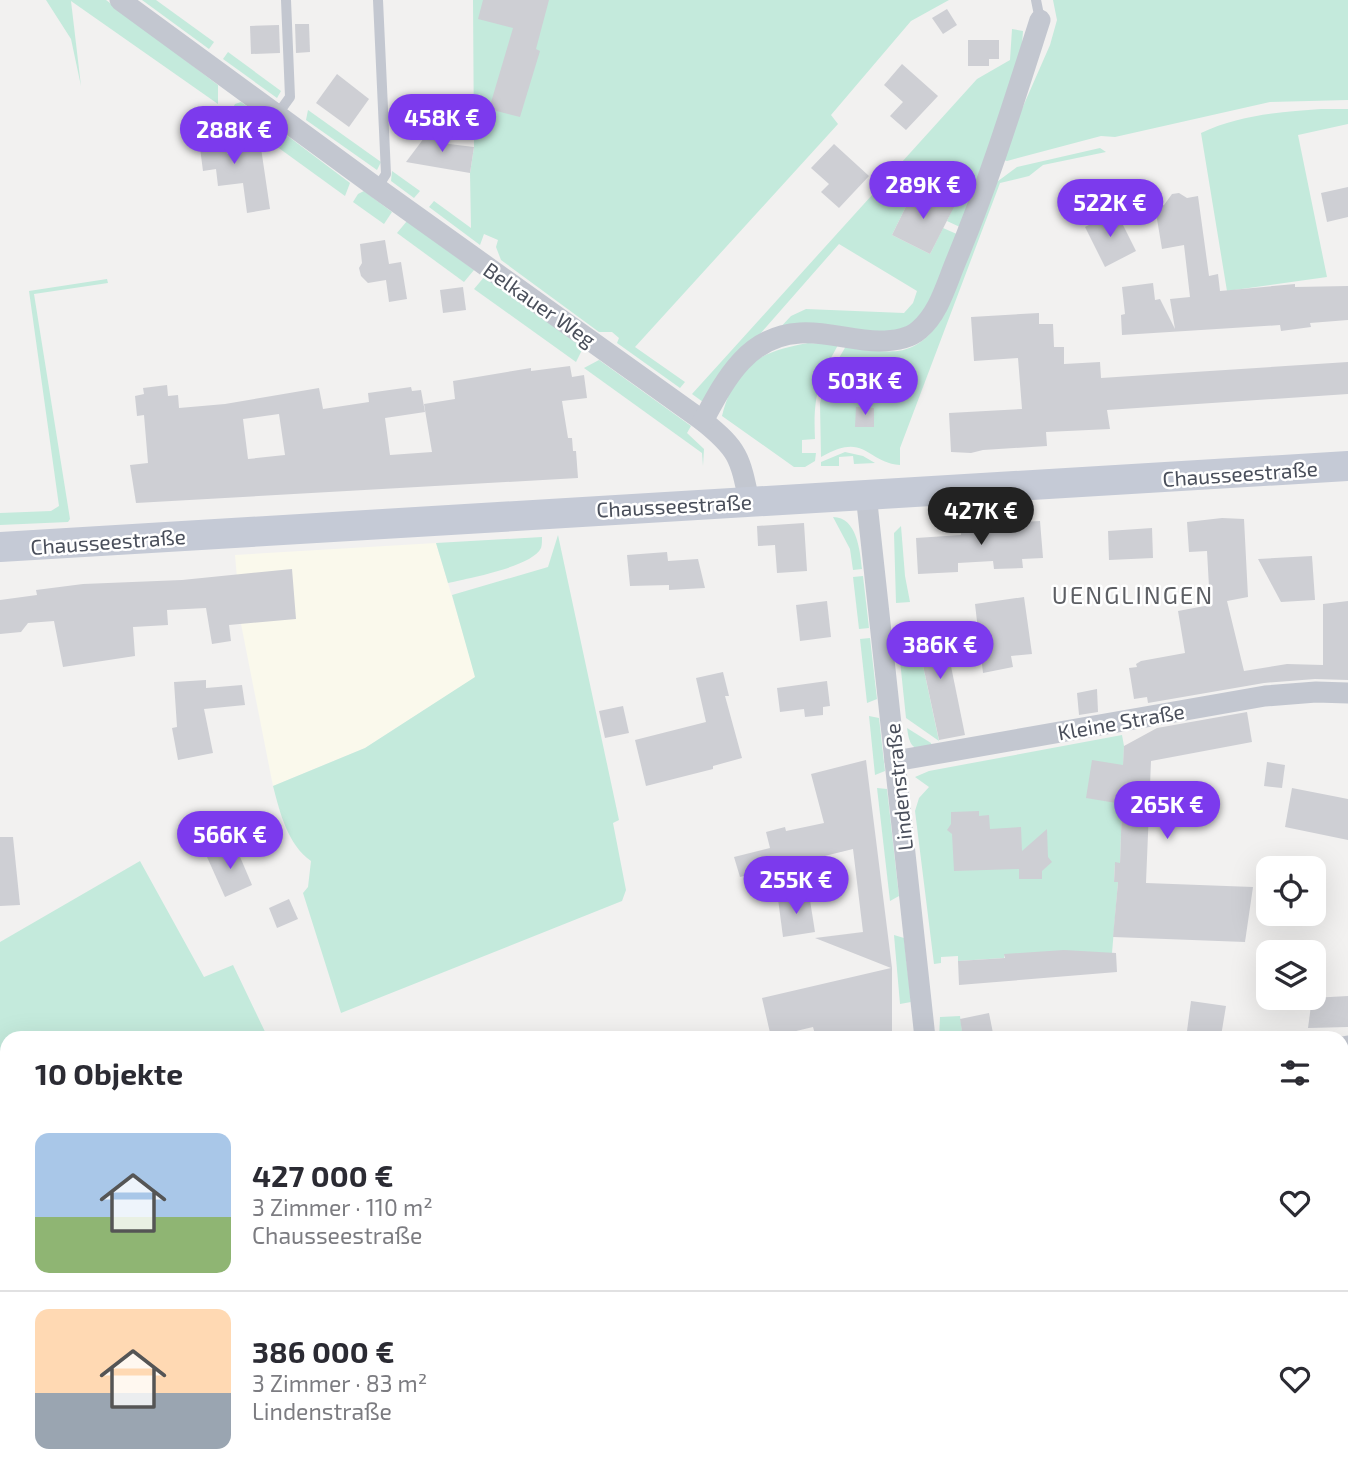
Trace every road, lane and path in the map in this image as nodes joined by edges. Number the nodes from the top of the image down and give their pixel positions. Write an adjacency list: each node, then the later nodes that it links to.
1 (120, 0): 5 (street, Belkauer Weg)
2 (286, 0): 5 (lane)
3 (378, 0): 6 (lane)
4 (1038, 10): 7 (street)
5 (277, 115): 6 (street, Belkauer Weg)
6 (377, 188): 7 (street, Belkauer Weg)
7 (703, 421): 10 (street, Belkauer Weg)
8 (1348, 466): 9 (main road, Chausseestraße)
9 (866, 494): 10 (main road, Chausseestraße); 13 (street, Lindenstraße)
10 (749, 500): 11 (main road, Chausseestraße)
11 (0, 547)
12 (1348, 693): 13 (street, Kleine Straße)
13 (895, 761): 14 (street, Lindenstraße)
14 (924, 1031)

